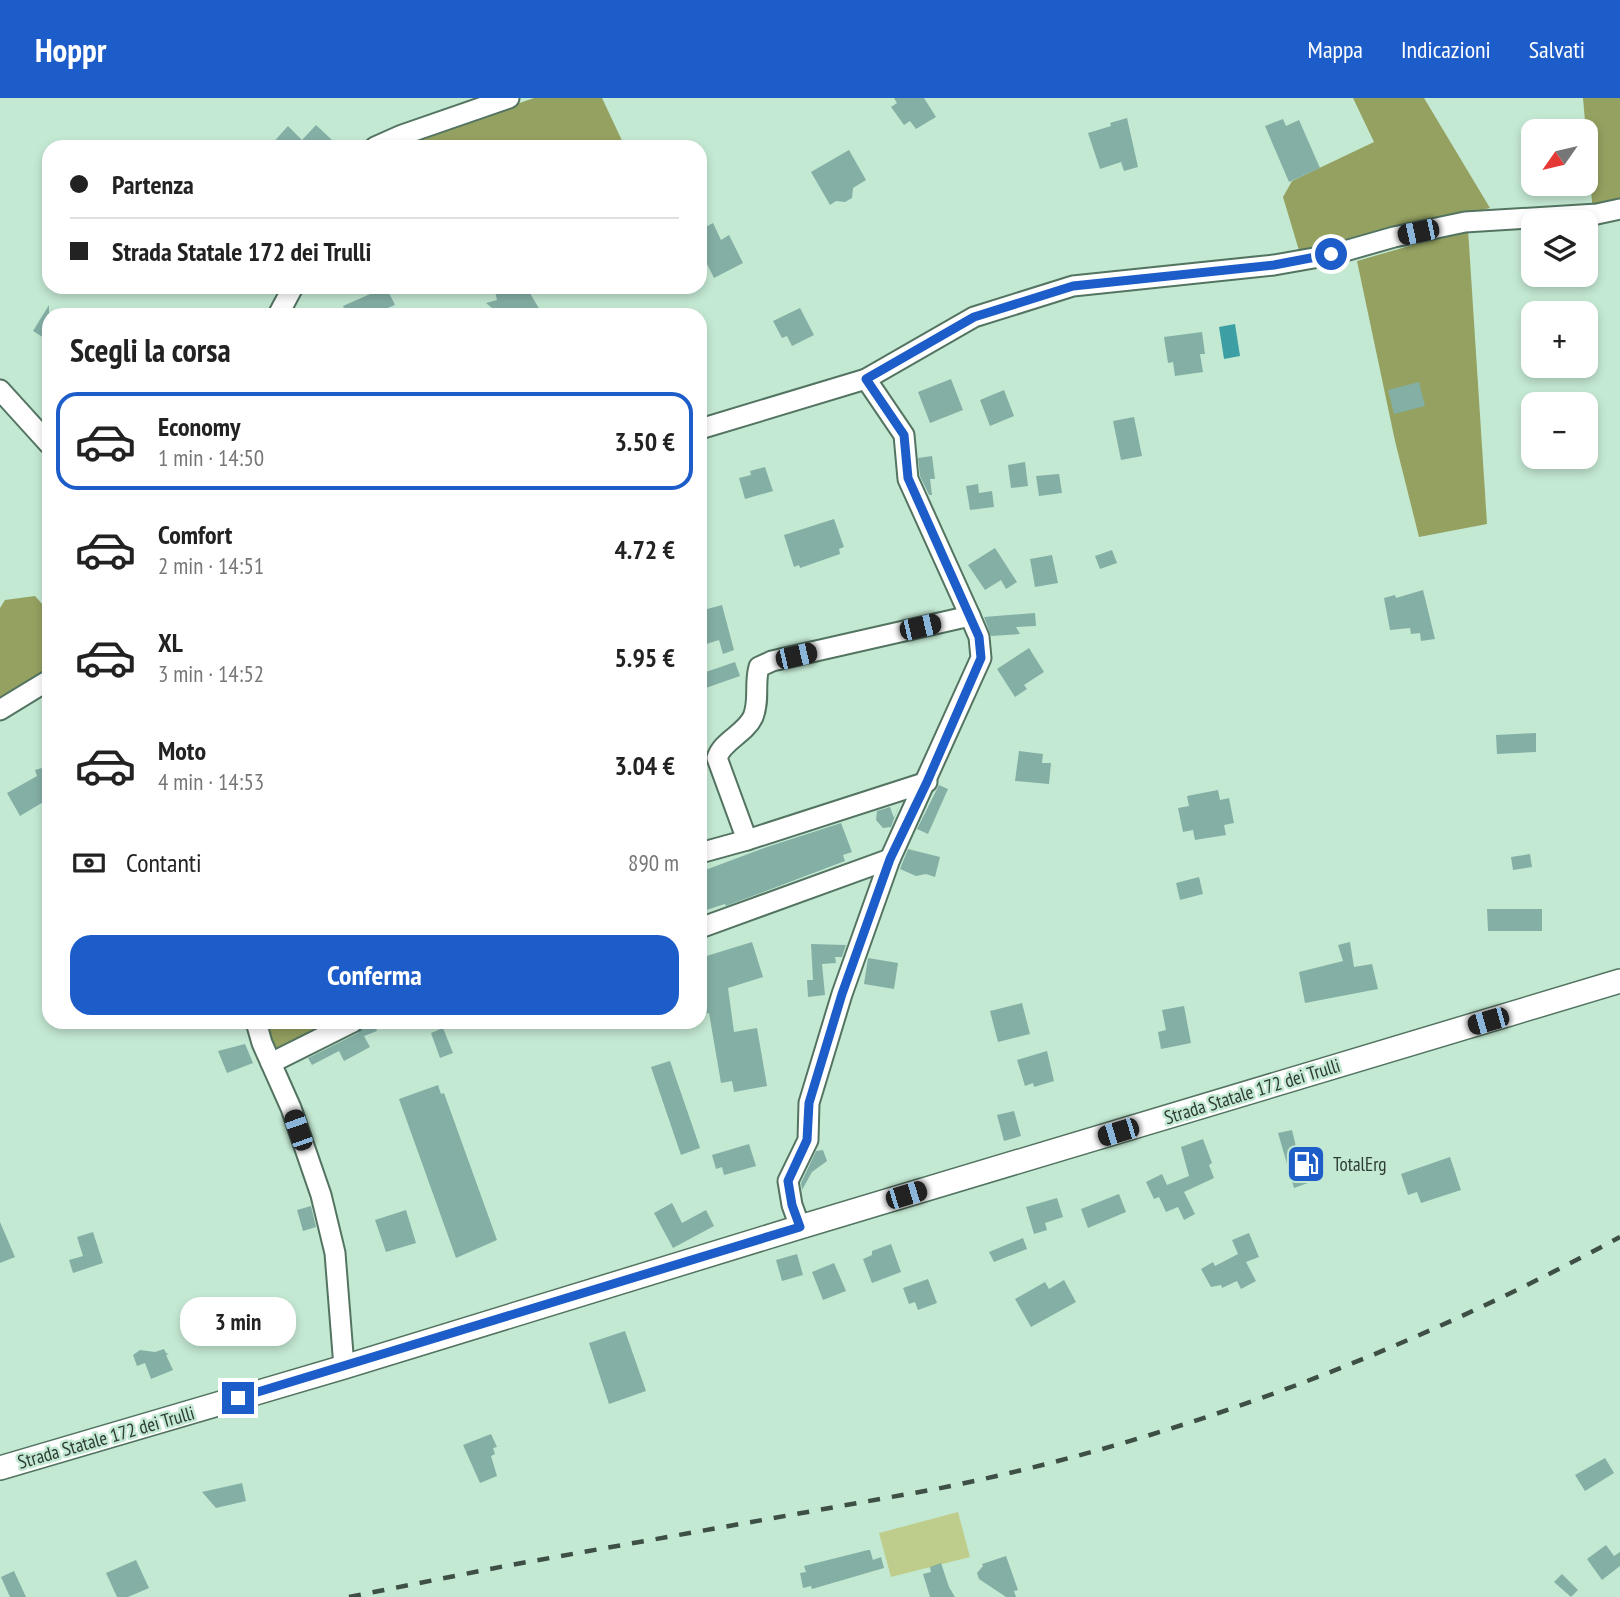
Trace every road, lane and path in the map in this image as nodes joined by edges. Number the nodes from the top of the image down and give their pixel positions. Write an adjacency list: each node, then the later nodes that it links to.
1 (509, 98): 2 (street)
2 (390, 140)
3 (1620, 209): 4 (street)
4 (866, 379): 6 (street); 8 (street)
5 (0, 390): 7 (street)
6 (707, 427)
7 (42, 436)
8 (970, 616): 11 (street); 12 (street)
9 (42, 684): 10 (street)
10 (0, 710)
11 (927, 782): 12 (street); 14 (street)
12 (747, 840): 13 (street)
13 (707, 851)
14 (890, 859): 15 (street); 20 (street)
15 (707, 925)
16 (1620, 981): 20 (main road, Strada Statale 172 dei Trulli)
17 (258, 1029): 19 (street)
18 (339, 1029): 19 (street)
19 (271, 1063): 21 (street)
20 (800, 1227): 21 (main road, Strada Statale 172 dei Trulli)
21 (344, 1367): 22 (main road, Strada Statale 172 dei Trulli)
22 (0, 1468)

